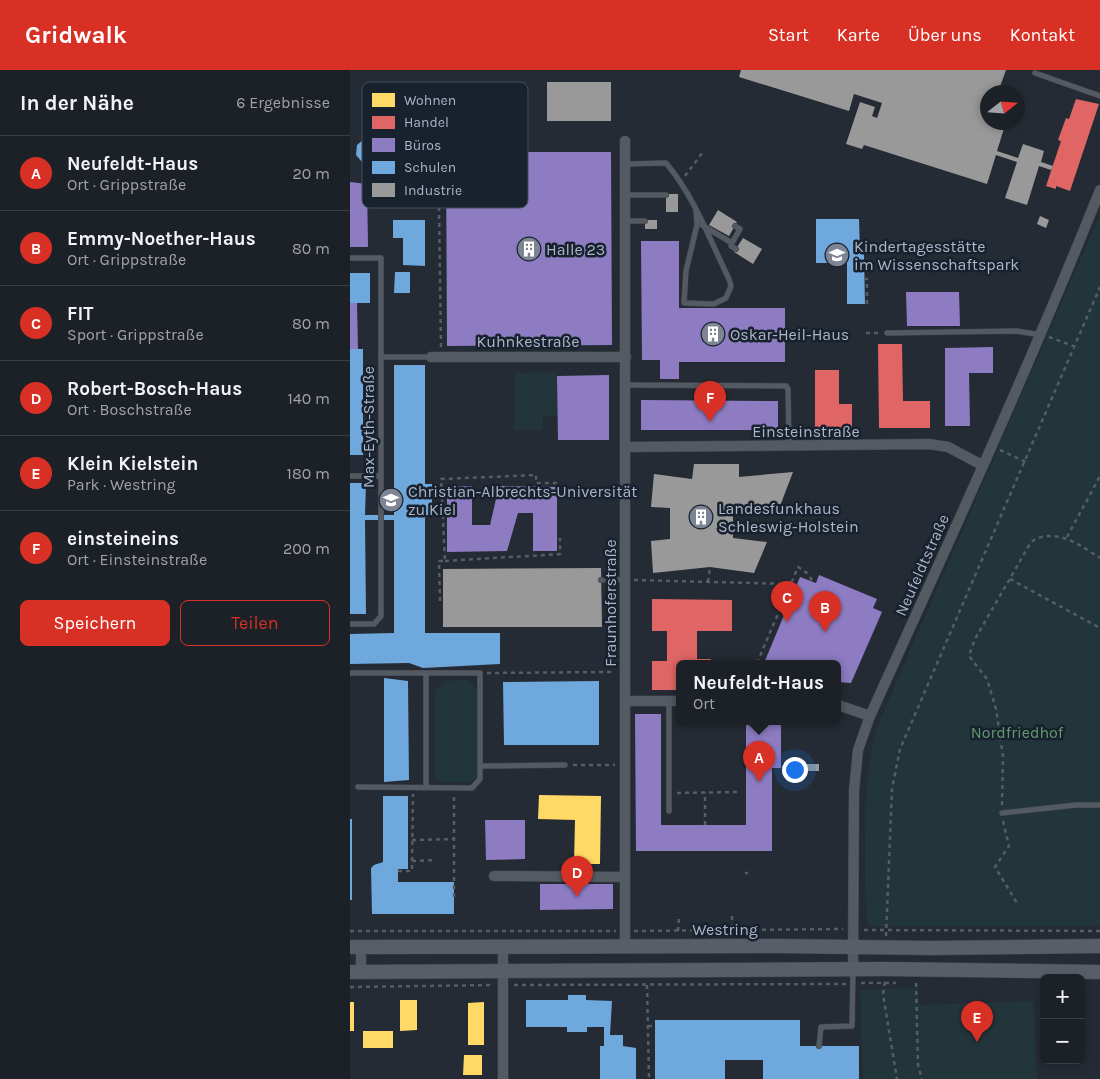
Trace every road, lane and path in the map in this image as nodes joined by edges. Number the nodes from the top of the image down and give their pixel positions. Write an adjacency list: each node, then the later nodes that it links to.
1 (1035, 73): 2 (lane)
2 (1100, 96)
3 (625, 141): 5 (street, Fraunhoferstraße)
4 (703, 152): 6 (path)
5 (626, 164): 6 (lane); 9 (street, Fraunhoferstraße)
6 (679, 179): 11 (lane)
7 (1100, 190): 26 (street, Neufeldtstraße)
8 (666, 195): 9 (lane)
9 (627, 196): 13 (street, Fraunhoferstraße)
10 (437, 208): 29 (path)
11 (696, 212): 14 (lane); 14 (lane)
12 (645, 220): 13 (lane)
13 (627, 221): 30 (street, Fraunhoferstraße)
14 (702, 225): 17 (lane)
15 (735, 226): 17 (lane)
16 (731, 232): 17 (lane)
17 (735, 239): 18 (lane); 19 (lane)
18 (740, 242)
19 (736, 249)
20 (350, 258): 28 (lane, Max-Eyth-Straße)
21 (864, 279): 23 (path)
22 (1100, 287): 27 (path)
23 (867, 307)
24 (866, 333): 25 (path)
25 (886, 333): 26 (lane)
26 (1042, 335): 27 (path); 33 (street, Neufeldtstraße)
27 (1076, 347): 35 (path)
28 (380, 357): 29 (lane); 38 (lane, Max-Eyth-Straße)
29 (436, 357): 30 (street, Kuhnkestraße)
30 (626, 357): 31 (street, Fraunhoferstraße)
31 (626, 385): 32 (lane); 34 (street, Fraunhoferstraße)
32 (789, 446): 34 (street, Einsteinstraße); 36 (street, Einsteinstraße)
33 (990, 446): 35 (path); 36 (street, Neufeldtstraße)
34 (626, 447): 48 (street, Fraunhoferstraße)
35 (1026, 462): 96 (path)
36 (982, 465): 64 (street, Neufeldtstraße)
37 (350, 476): 38 (lane)
38 (379, 476): 53 (lane, Max-Eyth-Straße)
39 (1100, 476): 42 (path)
40 (557, 483): 44 (path)
41 (560, 538): 44 (path)
42 (1067, 538): 43 (path); 46 (path)
43 (1100, 558)
44 (445, 561): 52 (path)
45 (710, 567): 49 (path)
46 (1010, 579): 54 (path); 77 (path)
47 (601, 580): 48 (lane)
48 (625, 580): 49 (path); 56 (street, Fraunhoferstraße)
49 (708, 582): 51 (path)
50 (814, 583): 51 (path)
51 (790, 584): 55 (path)
52 (440, 600)
53 (350, 624)
54 (1100, 628)
55 (758, 660)
56 (625, 672): 59 (path); 60 (street, Fraunhoferstraße)
57 (350, 673): 58 (lane)
58 (426, 673): 59 (lane); 70 (lane)
59 (480, 673): 67 (lane)
60 (625, 701): 61 (street); 66 (street, Fraunhoferstraße)
61 (669, 701): 62 (street); 74 (lane)
62 (676, 701)
63 (841, 706): 64 (street)
64 (870, 716): 90 (street, Neufeldtstraße)
65 (565, 765): 66 (path); 67 (lane)
66 (624, 765): 85 (street, Fraunhoferstraße)
67 (480, 766): 71 (lane)
68 (358, 787): 69 (lane)
69 (412, 788): 70 (lane); 80 (path)
70 (426, 788): 71 (lane)
71 (454, 788): 79 (path)
72 (705, 792): 73 (path); 74 (path); 78 (path)
73 (740, 792)
74 (669, 793): 76 (lane)
75 (1100, 805): 77 (lane)
76 (669, 811)
77 (1002, 813): 87 (path)
78 (704, 825)
79 (455, 839): 80 (path); 86 (path)
80 (412, 840): 82 (path)
81 (436, 860): 82 (path)
82 (412, 861): 83 (path)
83 (398, 871)
84 (494, 876): 85 (street)
85 (624, 876): 94 (street, Fraunhoferstraße)
86 (454, 897)
87 (1017, 903)
88 (732, 916): 91 (path)
89 (679, 917): 95 (path)
90 (854, 929): 91 (path); 96 (path); 101 (street, Neufeldtstraße)
91 (732, 930): 95 (path)
92 (1100, 930): 96 (path)
93 (350, 931): 94 (path)
94 (625, 931): 95 (path); 99 (street, Fraunhoferstraße)
95 (678, 931)
96 (887, 932)
97 (356, 946): 98 (main road, Westring); 103 (street)
98 (502, 946): 99 (main road, Westring); 102 (street)
99 (625, 946): 101 (main road, Westring)
100 (1100, 946): 101 (main road, Westring)
101 (854, 948): 105 (street, Neufeldtstraße)
102 (502, 971): 103 (main road); 105 (main road); 111 (street)
103 (356, 972)
104 (1100, 972): 106 (main road)
105 (853, 976): 106 (main road); 106 (path); 112 (path); 116 (lane)
106 (885, 976): 107 (path); 119 (path)
107 (900, 983)
108 (908, 983): 109 (path)
109 (916, 983): 110 (path); 120 (path)
110 (926, 983)
111 (502, 985): 112 (path); 113 (path); 117 (street)
112 (647, 985): 114 (path)
113 (350, 987)
114 (648, 1026): 115 (path); 118 (path)
115 (655, 1026)
116 (819, 1046)
117 (503, 1079)
118 (650, 1079)
119 (897, 1079)
120 (922, 1079)

